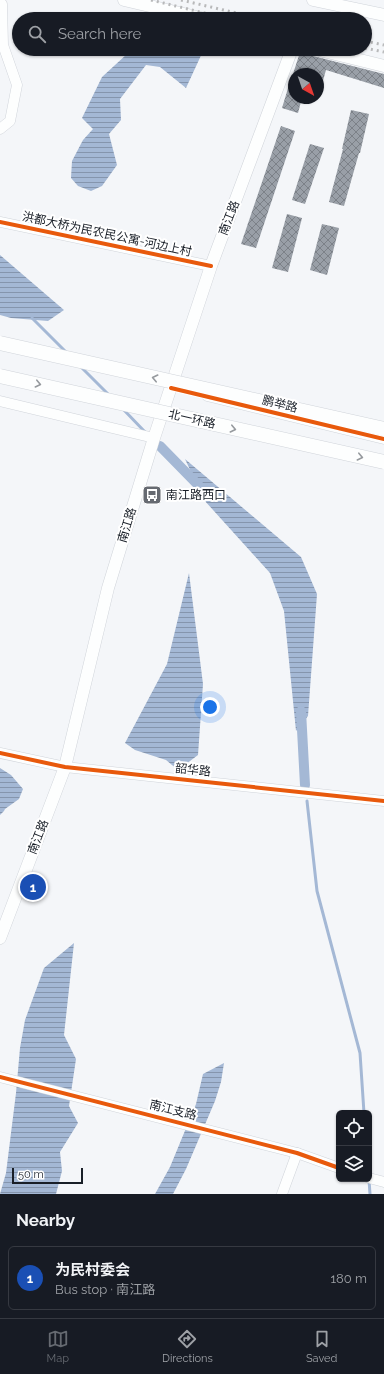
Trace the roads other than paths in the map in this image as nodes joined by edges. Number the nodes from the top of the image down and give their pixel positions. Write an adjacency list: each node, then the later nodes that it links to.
1 (124, 0): 4 (main road)
2 (312, 0): 5 (main road)
3 (0, 3): 11 (street)
4 (175, 12)
5 (370, 12)
6 (372, 12): 7 (main road)
7 (384, 15)
8 (289, 56): 13 (main road, 南江路)
9 (343, 56): 10 (main road)
10 (384, 66)
11 (0, 129)
12 (0, 222): 13 (street, 洪都大桥为民农民公寓-河边上村)
13 (211, 266): 16 (main road, 南江路)
14 (0, 343): 18 (highway, one-way to 14, bridge)
15 (0, 376): 21 (highway, 北一环路, one-way to 21, bridge)
16 (171, 388): 19 (main road, 南江路); 20 (street, 鹏举路)
17 (0, 401): 19 (street)
18 (384, 429)
19 (154, 438): 23 (main road, 南江路)
20 (384, 439)
21 (384, 462)
22 (0, 753): 23 (street, 韶华路)
23 (65, 767): 24 (street, 韶华路); 25 (main road, 南江路)
24 (384, 801)
25 (0, 938)
26 (0, 1077): 27 (street, 南江支路)
27 (297, 1153): 28 (street, 南江支路); 31 (street)
28 (336, 1167)
29 (372, 1179): 30 (street)
30 (384, 1182)
31 (282, 1194)

